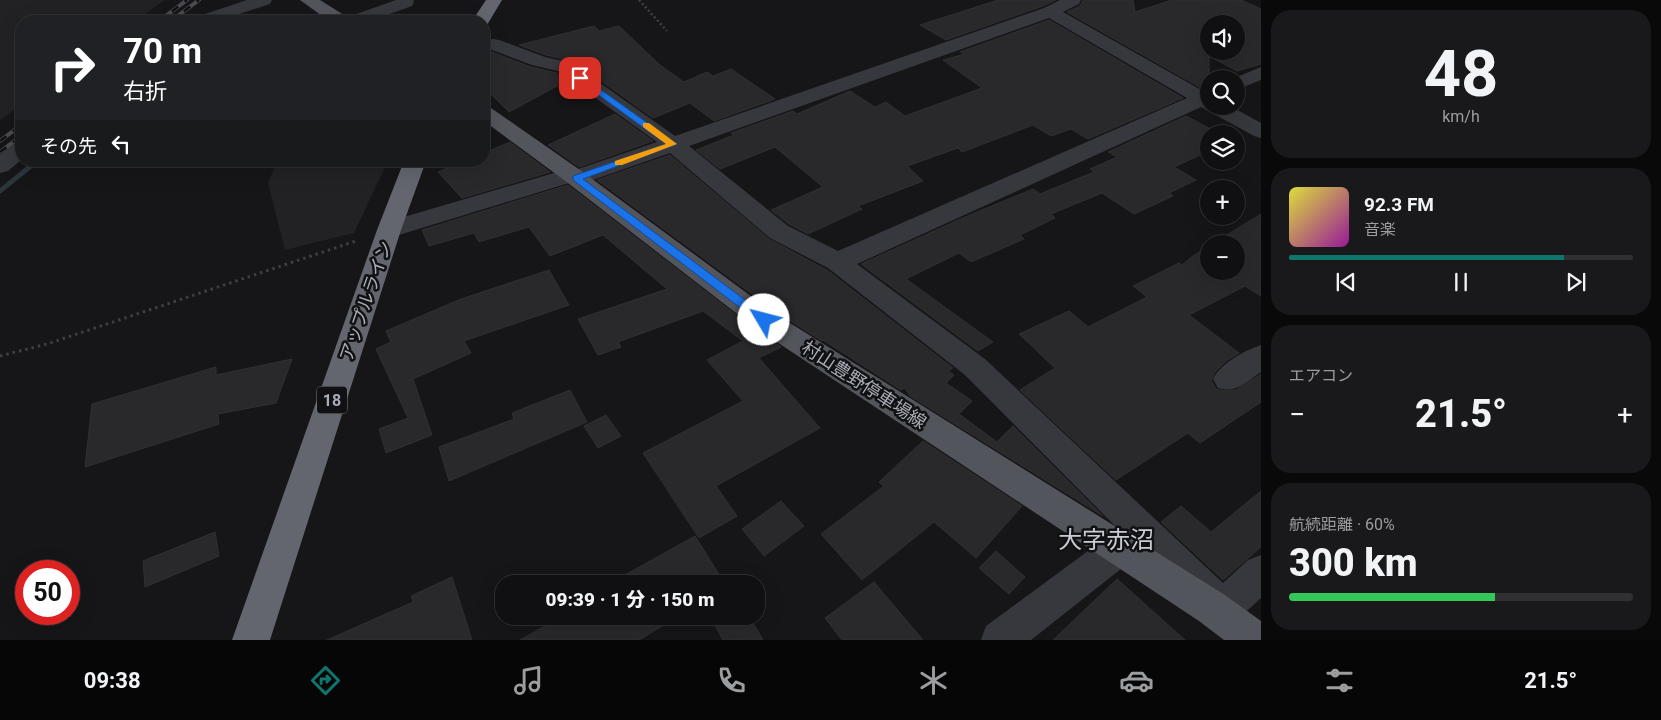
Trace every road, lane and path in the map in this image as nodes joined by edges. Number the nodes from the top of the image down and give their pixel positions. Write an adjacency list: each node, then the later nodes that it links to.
1 (264, 0): 8 (street)
2 (308, 0): 9 (main road)
3 (404, 0): 10 (street)
4 (494, 0): 11 (highway)
5 (639, 0): 12 (path)
6 (1073, 0): 7 (street)
7 (1050, 12): 16 (street); 21 (street)
8 (220, 15)
9 (332, 15)
10 (370, 15)
11 (485, 15)
12 (667, 31)
13 (493, 44): 21 (street)
14 (1261, 73): 15 (street)
15 (1245, 80)
16 (1200, 96)
17 (1200, 104): 27 (street)
18 (1232, 115): 20 (street)
19 (490, 116): 25 (main road, 村山豊野停車場線)
20 (1261, 132)
21 (673, 144): 25 (street); 27 (street)
22 (15, 154): 23 (street)
23 (0, 166)
24 (413, 167): 26 (highway, アップルライン / 18)
25 (574, 177): 26 (street); 31 (main road, 村山豊野停車場線)
26 (389, 230): 28 (path); 35 (highway, アップルライン / 18)
27 (837, 262): 33 (street)
28 (0, 356)
29 (1261, 357): 30 (street)
30 (1228, 379)
31 (1119, 549): 34 (main road, 村山豊野停車場線); 36 (street)
32 (1261, 573): 33 (street)
33 (1223, 608): 34 (street)
34 (1252, 638)
35 (251, 640)
36 (1000, 640)

